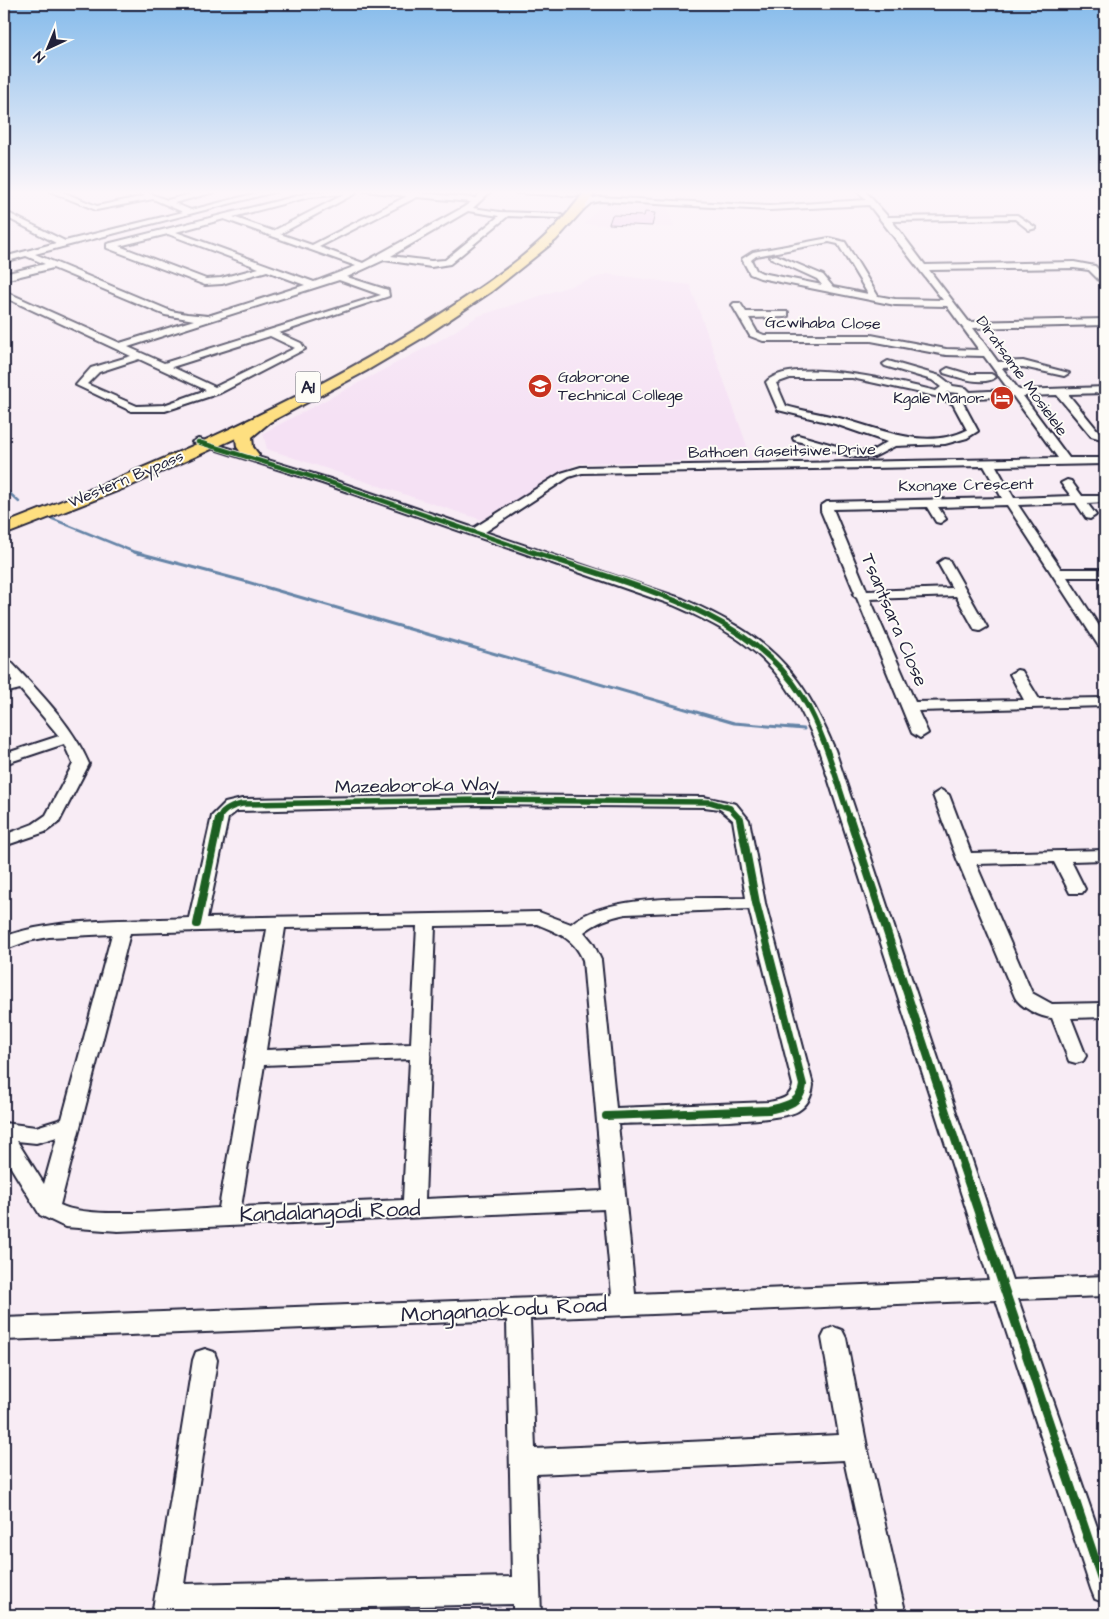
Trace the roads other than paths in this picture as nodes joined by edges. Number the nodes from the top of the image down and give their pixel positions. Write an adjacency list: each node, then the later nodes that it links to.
1 (43, 267): 15 (street)
2 (59, 267): 26 (street)
3 (165, 267): 13 (street)
4 (263, 267): 13 (street)
5 (363, 267): 16 (street)
6 (505, 267): 53 (highway, Western Bypass / A1)
7 (516, 267): 48 (highway, Western Bypass / A1)
8 (751, 267): 19 (street)
9 (795, 267): 19 (street)
10 (856, 267): 21 (street)
11 (995, 267): 14 (street)
12 (1083, 267): 17 (street)
13 (267, 268): 18 (street)
14 (922, 268): 22 (street, Diratsame Mosielele)
15 (4, 277)
16 (340, 277): 18 (street); 29 (street)
17 (1103, 279)
18 (316, 286): 26 (street)
19 (830, 290): 21 (street)
20 (4, 294): 30 (street)
21 (875, 298): 22 (street)
22 (948, 303): 28 (street, Diratsame Mosielele)
23 (737, 304): 25 (street, Gcwihaba Close)
24 (785, 314): 25 (street)
25 (744, 315): 31 (street, Gcwihaba Close)
26 (213, 317): 30 (street)
27 (1105, 322): 28 (street)
28 (966, 325): 31 (street, Diratsame Mosielele)
29 (271, 333): 36 (street); 43 (street)
30 (120, 346): 32 (street)
31 (986, 353): 35 (street, Diratsame Mosielele)
32 (139, 356): 36 (street); 43 (street)
33 (949, 360): 37 (street)
34 (888, 364): 40 (street)
35 (995, 365): 38 (street); 45 (street, Diratsame Mosielele)
36 (162, 367): 43 (street)
37 (948, 371): 39 (street); 40 (street)
38 (1064, 373)
39 (991, 377)
40 (936, 378): 41 (street)
41 (950, 389): 46 (street); 47 (street)
42 (1105, 390): 44 (street)
43 (216, 391)
44 (1060, 392): 45 (street); 50 (street)
45 (1016, 393): 47 (street); 56 (street, Diratsame Mosielele)
46 (938, 394): 49 (street); 52 (street)
47 (969, 395): 49 (street)
48 (300, 400): 53 (highway, Western Bypass / A1); 54 (highway)
49 (956, 401): 52 (street)
50 (1105, 437)
51 (798, 438): 52 (street)
52 (896, 440)
53 (206, 441): 54 (street); 66 (highway, Western Bypass / A1); 67 (highway, Western Bypass / A1)
54 (257, 459): 68 (street)
55 (1105, 461): 56 (street, Bathoen Gaseitsiwe Drive)
56 (1066, 462): 57 (street, Bathoen Gaseitsiwe Drive)
57 (988, 463): 61 (street); 68 (street, Bathoen Gaseitsiwe Drive)
58 (1067, 483): 60 (street)
59 (1105, 499): 60 (street, Kxongxe Crescent)
60 (1078, 500): 61 (street, Kxongxe Crescent); 64 (street)
61 (1010, 501): 62 (street, Kxongxe Crescent); 70 (street)
62 (930, 502): 63 (street, Kxongxe Crescent); 65 (street)
63 (827, 506): 73 (street, Tsantsara Close)
64 (1090, 515)
65 (940, 519)
66 (4, 523)
67 (4, 530)
68 (476, 532): 113 (street)
69 (944, 563): 72 (street)
70 (1059, 573): 71 (street); 75 (street)
71 (1105, 573)
72 (962, 592): 73 (street); 74 (street)
73 (860, 595): 82 (street, Tsantsara Close)
74 (980, 627)
75 (1105, 645)
76 (4, 663): 78 (street)
77 (1017, 674): 81 (street)
78 (22, 683): 79 (street); 84 (street)
79 (4, 689)
80 (1105, 702): 81 (street, Tsantsara Close)
81 (1034, 704): 82 (street, Tsantsara Close)
82 (910, 708): 83 (street)
83 (920, 733)
84 (67, 738): 85 (street); 87 (street)
85 (4, 759)
86 (941, 795): 90 (street)
87 (4, 841)
88 (1105, 855): 89 (street)
89 (1060, 856): 90 (street); 91 (street)
90 (965, 859): 100 (street)
91 (1076, 889)
92 (756, 903): 95 (street, Mazeaboroka Way); 97 (street); 104 (street)
93 (426, 919): 94 (street); 97 (street); 101 (street)
94 (277, 923): 95 (street); 103 (street)
95 (197, 924): 96 (street)
96 (123, 927): 98 (street); 105 (street)
97 (573, 932): 104 (street)
98 (4, 944)
99 (1105, 1010): 100 (street)
100 (1059, 1012): 102 (street)
101 (421, 1051): 103 (street); 110 (street)
102 (1076, 1056)
103 (255, 1058): 111 (street)
104 (606, 1116): 108 (street)
105 (69, 1125): 106 (street); 109 (street)
106 (4, 1131)
107 (4, 1138): 109 (street)
108 (614, 1200): 110 (street, Kandalangodi Road); 114 (street)
109 (48, 1209): 111 (street, Kandalangodi Road)
110 (414, 1209): 111 (street, Kandalangodi Road)
111 (229, 1216)
112 (1105, 1286): 113 (street, Monganaokodu Road)
113 (1004, 1291): 114 (street, Monganaokodu Road); 121 (street)
114 (624, 1304): 115 (street, Monganaokodu Road)
115 (518, 1309): 116 (street, Monganaokodu Road); 120 (street)
116 (4, 1329)
117 (834, 1338): 119 (street)
118 (205, 1360): 123 (street)
119 (854, 1448): 120 (street); 124 (street)
120 (524, 1462): 122 (street)
121 (1105, 1589)
122 (526, 1602): 123 (street)
123 (167, 1607)
124 (892, 1615)

